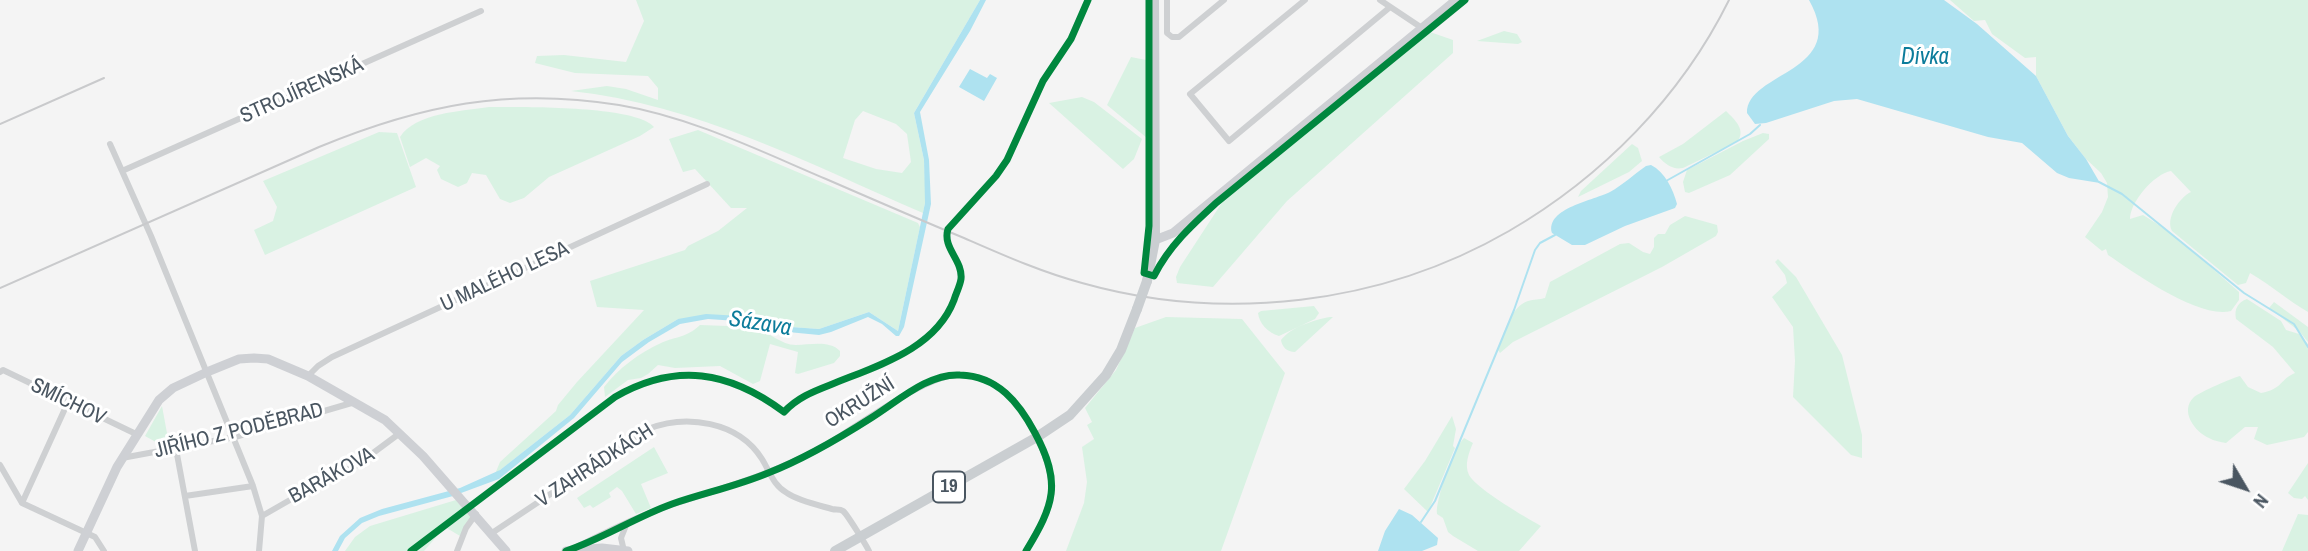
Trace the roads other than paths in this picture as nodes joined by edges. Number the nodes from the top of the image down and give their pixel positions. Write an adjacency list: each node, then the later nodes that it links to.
1 (1154, 0): 13 (main road, 19)
2 (1167, 0): 3 (street)
3 (1224, 0)
4 (1305, 0): 7 (street)
5 (1380, 0): 7 (street)
6 (1456, 0): 9 (street)
7 (1389, 8): 9 (street)
8 (481, 11): 11 (street, STROJÍRENSKÁ)
9 (1422, 28): 13 (street)
10 (110, 144): 11 (street)
11 (122, 171): 15 (street)
12 (707, 184): 16 (street, U MALÉHO LESA)
13 (1155, 240): 22 (main road, 19, bridge)
14 (0, 372): 18 (street, SMÍCHOV)
15 (207, 372): 16 (street); 20 (street); 21 (street)
16 (308, 376): 17 (street)
17 (356, 401): 19 (street); 21 (street, JIŘÍHO Z PODĚBRAD)
18 (68, 402): 20 (street, SMÍCHOV); 29 (street)
19 (400, 433): 30 (street); 31 (street, BARÁKOVA)
20 (136, 434): 24 (street)
21 (235, 437): 23 (street, JIŘÍHO Z PODĚBRAD); 27 (street)
22 (1037, 437): 26 (street, OKRUŽNÍ); 35 (main road, 19); 46 (street, OKRUŽNÍ)
23 (176, 449): 24 (street, JIŘÍHO Z PODĚBRAD); 28 (street)
24 (122, 458): 33 (street)
25 (0, 465): 29 (street)
26 (769, 473): 32 (street, OKRUŽNÍ); 34 (street, V ZAHRÁDKÁCH); 35 (street, V ZAHRÁDKÁCH)
27 (253, 486): 28 (street); 31 (street)
28 (185, 496): 38 (street)
29 (22, 503): 33 (street)
30 (476, 514): 34 (street); 40 (street)
31 (262, 516): 39 (street)
32 (627, 523): 42 (street, OKRUŽNÍ); 43 (street)
33 (86, 533): 36 (street); 37 (street)
34 (492, 533): 41 (street)
35 (861, 536): 44 (main road, 19); 45 (street, V ZAHRÁDKÁCH)
36 (78, 551)
37 (104, 551)
38 (195, 551)
39 (259, 551)
40 (457, 551)
41 (506, 551)
42 (567, 551): 43 (street)
43 (626, 551)
44 (835, 551)
45 (869, 551)
46 (1026, 551)

